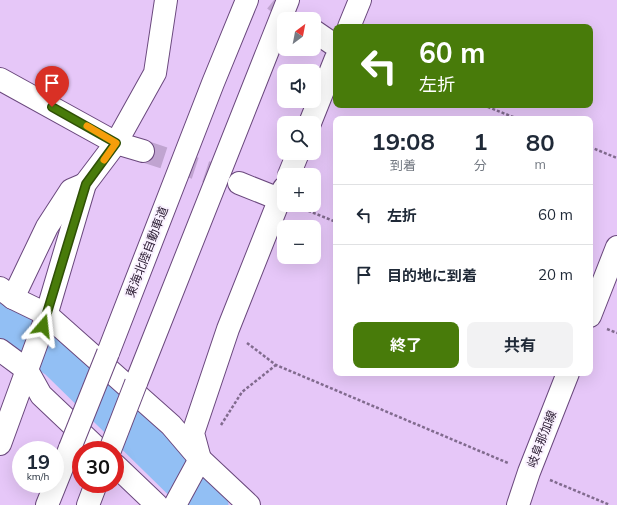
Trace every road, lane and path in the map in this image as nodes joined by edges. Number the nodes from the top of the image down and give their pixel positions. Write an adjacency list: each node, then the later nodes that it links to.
1 (166, 0): 13 (main road)
2 (247, 0): 41 (main road, 東海北陸自動車道, bridge)
3 (288, 0): 34 (main road, bridge)
4 (360, 0): 5 (main road)
5 (350, 24)
6 (321, 36): 7 (main road)
7 (333, 44)
8 (333, 66): 11 (main road)
9 (0, 79): 13 (main road)
10 (490, 108): 12 (path)
11 (313, 116)
12 (510, 116)
13 (116, 143): 15 (main road); 18 (main road)
14 (593, 148): 16 (path)
15 (143, 151)
16 (617, 158)
17 (239, 183): 19 (main road)
18 (86, 184): 24 (main road); 26 (main road)
19 (277, 194)
20 (279, 212): 27 (main road)
21 (316, 212): 22 (path)
22 (333, 220)
23 (617, 247): 25 (main road)
24 (7, 293): 26 (main road)
25 (593, 308)
26 (44, 320): 29 (main road); 36 (main road)
27 (228, 328): 30 (path); 36 (main road)
28 (0, 350): 29 (main road)
29 (29, 365): 33 (main road); 35 (main road)
30 (276, 365): 32 (path); 38 (path)
31 (567, 376): 38 (main road, 岐阜那加線)
32 (221, 426)
33 (90, 441)
34 (113, 441)
35 (0, 444)
36 (200, 459): 40 (main road); 43 (main road)
37 (124, 471): 40 (main road)
38 (529, 472): 44 (main road, 岐阜那加線); 45 (path)
39 (93, 493): 42 (main road)
40 (170, 504)
41 (48, 505)
42 (88, 505)
43 (249, 505)
44 (518, 505)
45 (610, 505)

